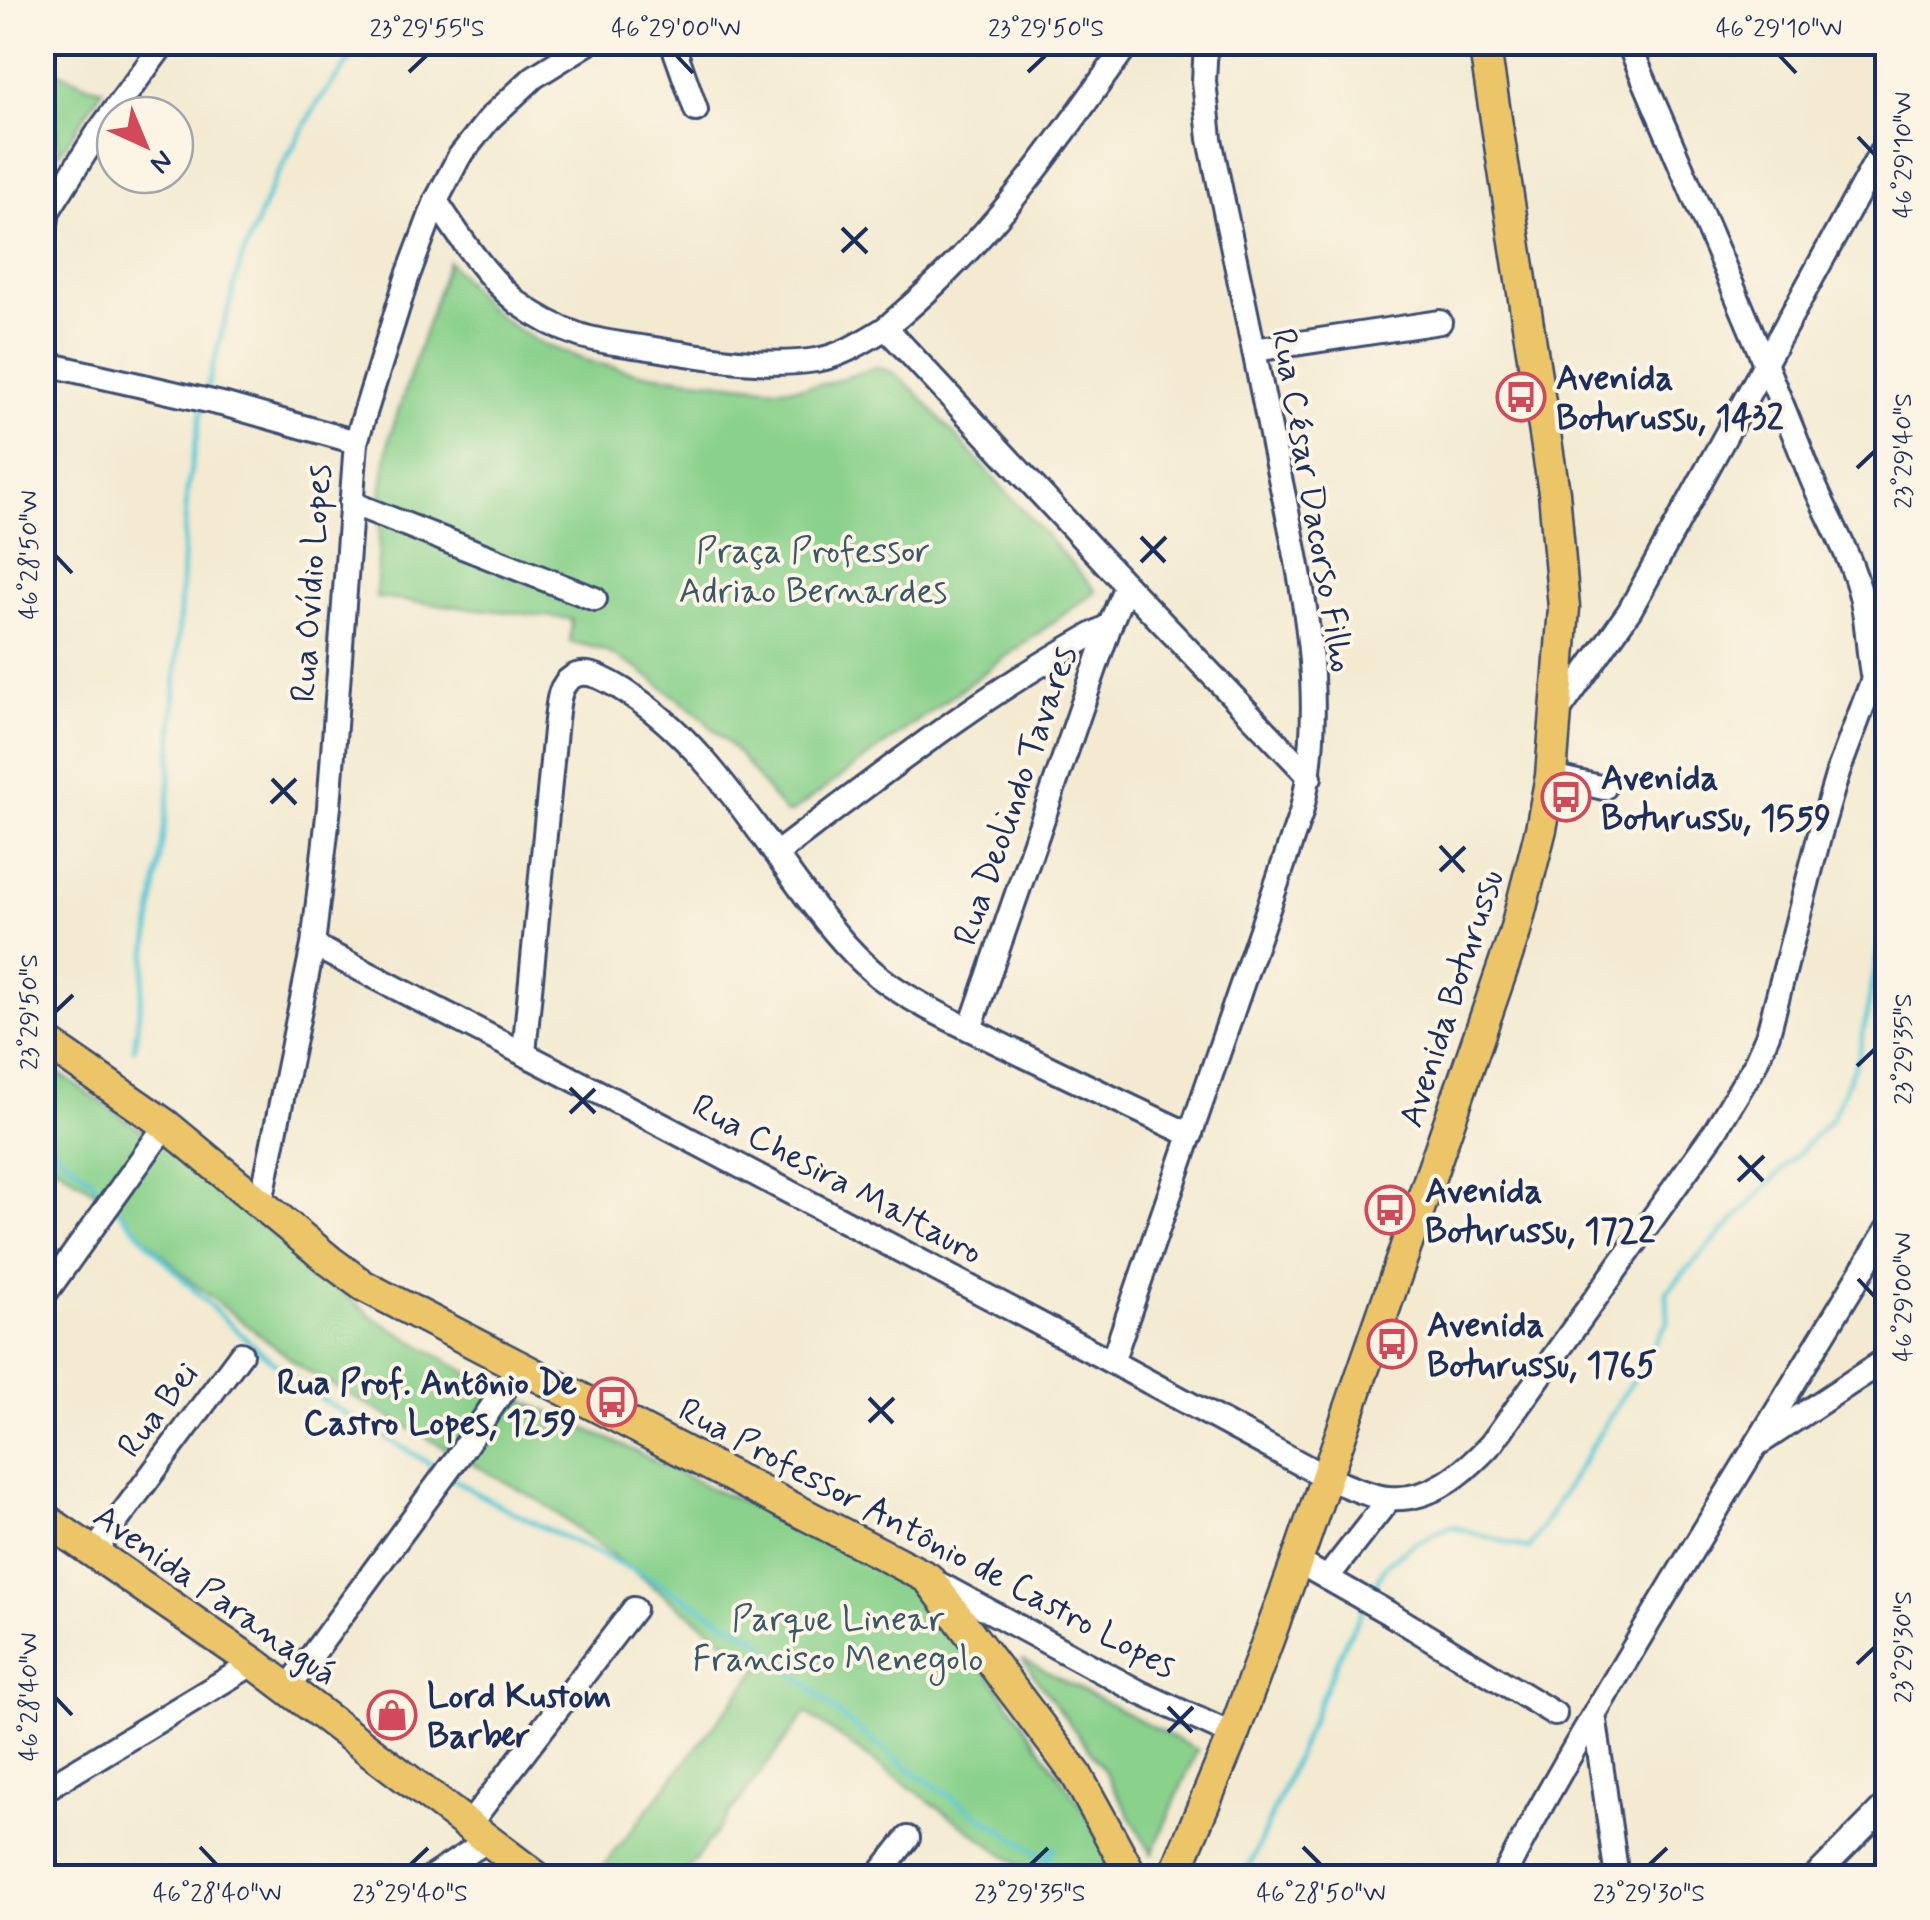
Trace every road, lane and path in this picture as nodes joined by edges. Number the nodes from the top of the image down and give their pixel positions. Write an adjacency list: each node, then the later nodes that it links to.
1 (166, 42): 12 (street)
2 (590, 42): 11 (street, Rua Ovídio Lopes)
3 (672, 42): 8 (street)
4 (1129, 42): 15 (street)
5 (1206, 42): 16 (street, Rua César Dacorso Filho)
6 (1484, 42): 25 (main road, Avenida Boturussu)
7 (1628, 42): 17 (street)
8 (696, 110)
9 (1888, 139): 17 (street)
10 (42, 181): 12 (street)
11 (436, 201): 15 (street); 19 (street, Rua Ovídio Lopes)
12 (48, 211): 13 (street)
13 (42, 248)
14 (1440, 322): 16 (street)
15 (886, 328): 21 (street)
16 (1254, 350): 27 (street, Rua César Dacorso Filho)
17 (1766, 362): 24 (street); 25 (street)
18 (42, 363): 19 (street)
19 (356, 442): 20 (street, Rua Ovídio Lopes)
20 (351, 502): 22 (street); 30 (street, Rua Ovídio Lopes)
21 (1126, 585): 23 (street, Rua Deolindo Tavares); 27 (street)
22 (595, 598)
23 (1110, 624): 29 (street); 31 (street, Rua Deolindo Tavares)
24 (1880, 680): 45 (street)
25 (1556, 716): 26 (main road, Avenida Boturussu)
26 (1552, 776): 28 (street); 44 (main road, Avenida Boturussu)
27 (1310, 777): 35 (street, Rua César Dacorso Filho)
28 (1604, 788)
29 (776, 854): 31 (street); 33 (street)
30 (313, 945): 33 (street, Rua Chesira Maltauro); 36 (street, Rua Ovídio Lopes)
31 (970, 1029): 35 (street)
32 (42, 1039): 34 (main road, Rua Professor Antônio de Castro Lopes)
33 (524, 1053): 41 (street, Rua Chesira Maltauro)
34 (166, 1125): 36 (main road, Rua Professor Antônio de Castro Lopes); 38 (street)
35 (1191, 1134): 41 (street, Rua César Dacorso Filho)
36 (261, 1202): 42 (main road, Rua Professor Antônio de Castro Lopes)
37 (1888, 1228): 43 (street)
38 (42, 1298)
39 (241, 1354): 47 (street, Rua Bei)
40 (1888, 1358): 43 (street)
41 (1112, 1362): 44 (street, Rua Chesira Maltauro)
42 (519, 1367): 49 (main road, Rua Professor Antônio de Castro Lopes); 53 (street)
43 (1752, 1448): 55 (street)
44 (1327, 1478): 45 (street, Rua Chesira Maltauro); 48 (main road, Avenida Boturussu)
45 (1389, 1498): 50 (street)
46 (42, 1517): 47 (main road, Avenida Paranaguá)
47 (93, 1553): 52 (main road, Avenida Paranaguá)
48 (1297, 1561): 50 (street); 56 (main road, Avenida Boturussu)
49 (928, 1578): 56 (street, Rua Professor Antônio de Castro Lopes); 64 (main road)
50 (1332, 1581): 54 (street)
51 (634, 1609): 59 (street)
52 (254, 1663): 53 (main road, Avenida Paranaguá); 57 (street)
53 (288, 1688): 59 (main road, Avenida Paranaguá)
54 (1555, 1714)
55 (1594, 1714): 66 (street); 67 (street)
56 (1233, 1734): 65 (main road, Avenida Boturussu)
57 (42, 1791)
58 (1888, 1803): 68 (street)
59 (478, 1833): 61 (street); 62 (main road, Avenida Paranaguá)
60 (908, 1838): 63 (street)
61 (430, 1878)
62 (538, 1878)
63 (876, 1878)
64 (1132, 1878)
65 (1173, 1878)
66 (1502, 1878)
67 (1617, 1878)
68 (1814, 1878)

